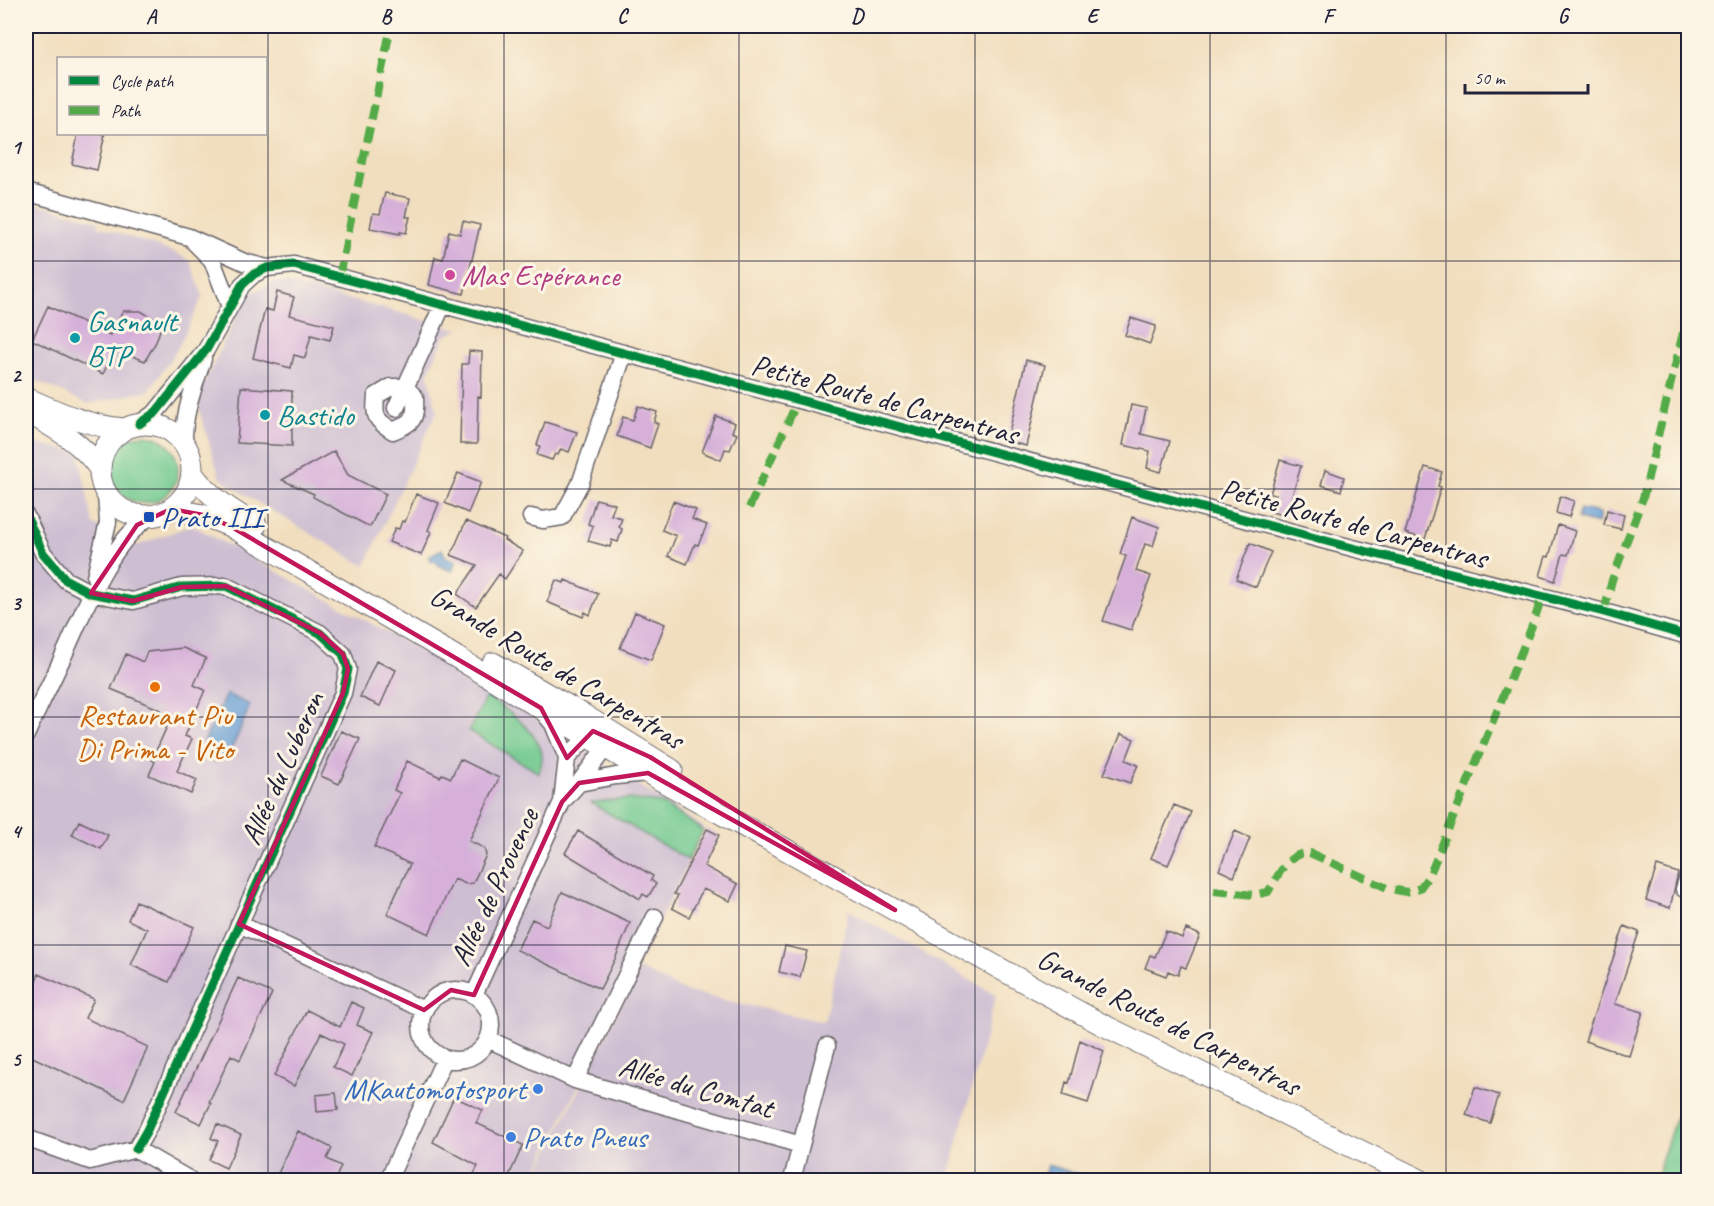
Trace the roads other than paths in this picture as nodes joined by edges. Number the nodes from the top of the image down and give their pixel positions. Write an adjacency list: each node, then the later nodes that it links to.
1 (26, 192): 2 (street, Petite Route de Carpentras)
2 (189, 237): 3 (street, Petite Route de Carpentras); 5 (street, Petite Route de Carpentras)
3 (267, 268): 4 (street, Petite Route de Carpentras); 5 (street, Petite Route de Carpentras)
4 (443, 304): 7 (street, Petite Route de Carpentras); 9 (street)
5 (230, 307): 6 (street, Petite Route de Carpentras)
6 (206, 350): 11 (street, Petite Route de Carpentras); 12 (street, Petite Route de Carpentras)
7 (624, 353): 19 (street); 21 (street, Petite Route de Carpentras)
8 (26, 398): 11 (main road)
9 (396, 408)
10 (26, 411): 13 (main road)
11 (131, 426): 12 (main road); 13 (main road)
12 (184, 443): 14 (main road, Grande Route de Carpentras)
13 (99, 468): 15 (main road)
14 (192, 472): 16 (main road); 23 (main road, Grande Route de Carpentras)
15 (106, 496): 18 (main road); 20 (street)
16 (171, 509): 18 (main road); 22 (main road, Grande Route de Carpentras)
17 (26, 516): 20 (street, Allée du Luberon)
18 (149, 517): 20 (street)
19 (531, 517)
20 (91, 593): 24 (street); 31 (street, Allée du Luberon)
21 (1689, 636)
22 (541, 708): 25 (main road, Grande Route de Carpentras); 26 (street, Allée de Provence)
23 (582, 714): 25 (street); 27 (main road, Grande Route de Carpentras)
24 (26, 735)
25 (596, 738): 26 (street); 27 (main road, Grande Route de Carpentras); 28 (street, Allée de Provence)
26 (567, 758): 29 (street, Allée de Provence)
27 (649, 765): 28 (street); 44 (main road, Grande Route de Carpentras)
28 (579, 783): 29 (street, Allée de Provence)
29 (562, 802): 32 (street, Allée de Provence)
30 (655, 917): 37 (street)
31 (239, 924): 33 (street); 40 (street, Allée du Luberon)
32 (474, 995): 33 (street, Allée de Provence); 34 (street, Allée de Provence)
33 (424, 1010): 36 (street)
34 (488, 1040): 36 (street); 37 (street)
35 (827, 1046): 39 (street, Allée du Comtat)
36 (445, 1058): 42 (street)
37 (575, 1080): 39 (street, Allée du Comtat)
38 (26, 1138): 40 (street)
39 (801, 1144): 43 (street, Allée du Comtat)
40 (136, 1149): 41 (street)
41 (190, 1180)
42 (388, 1180)
43 (792, 1180)
44 (1420, 1180)

